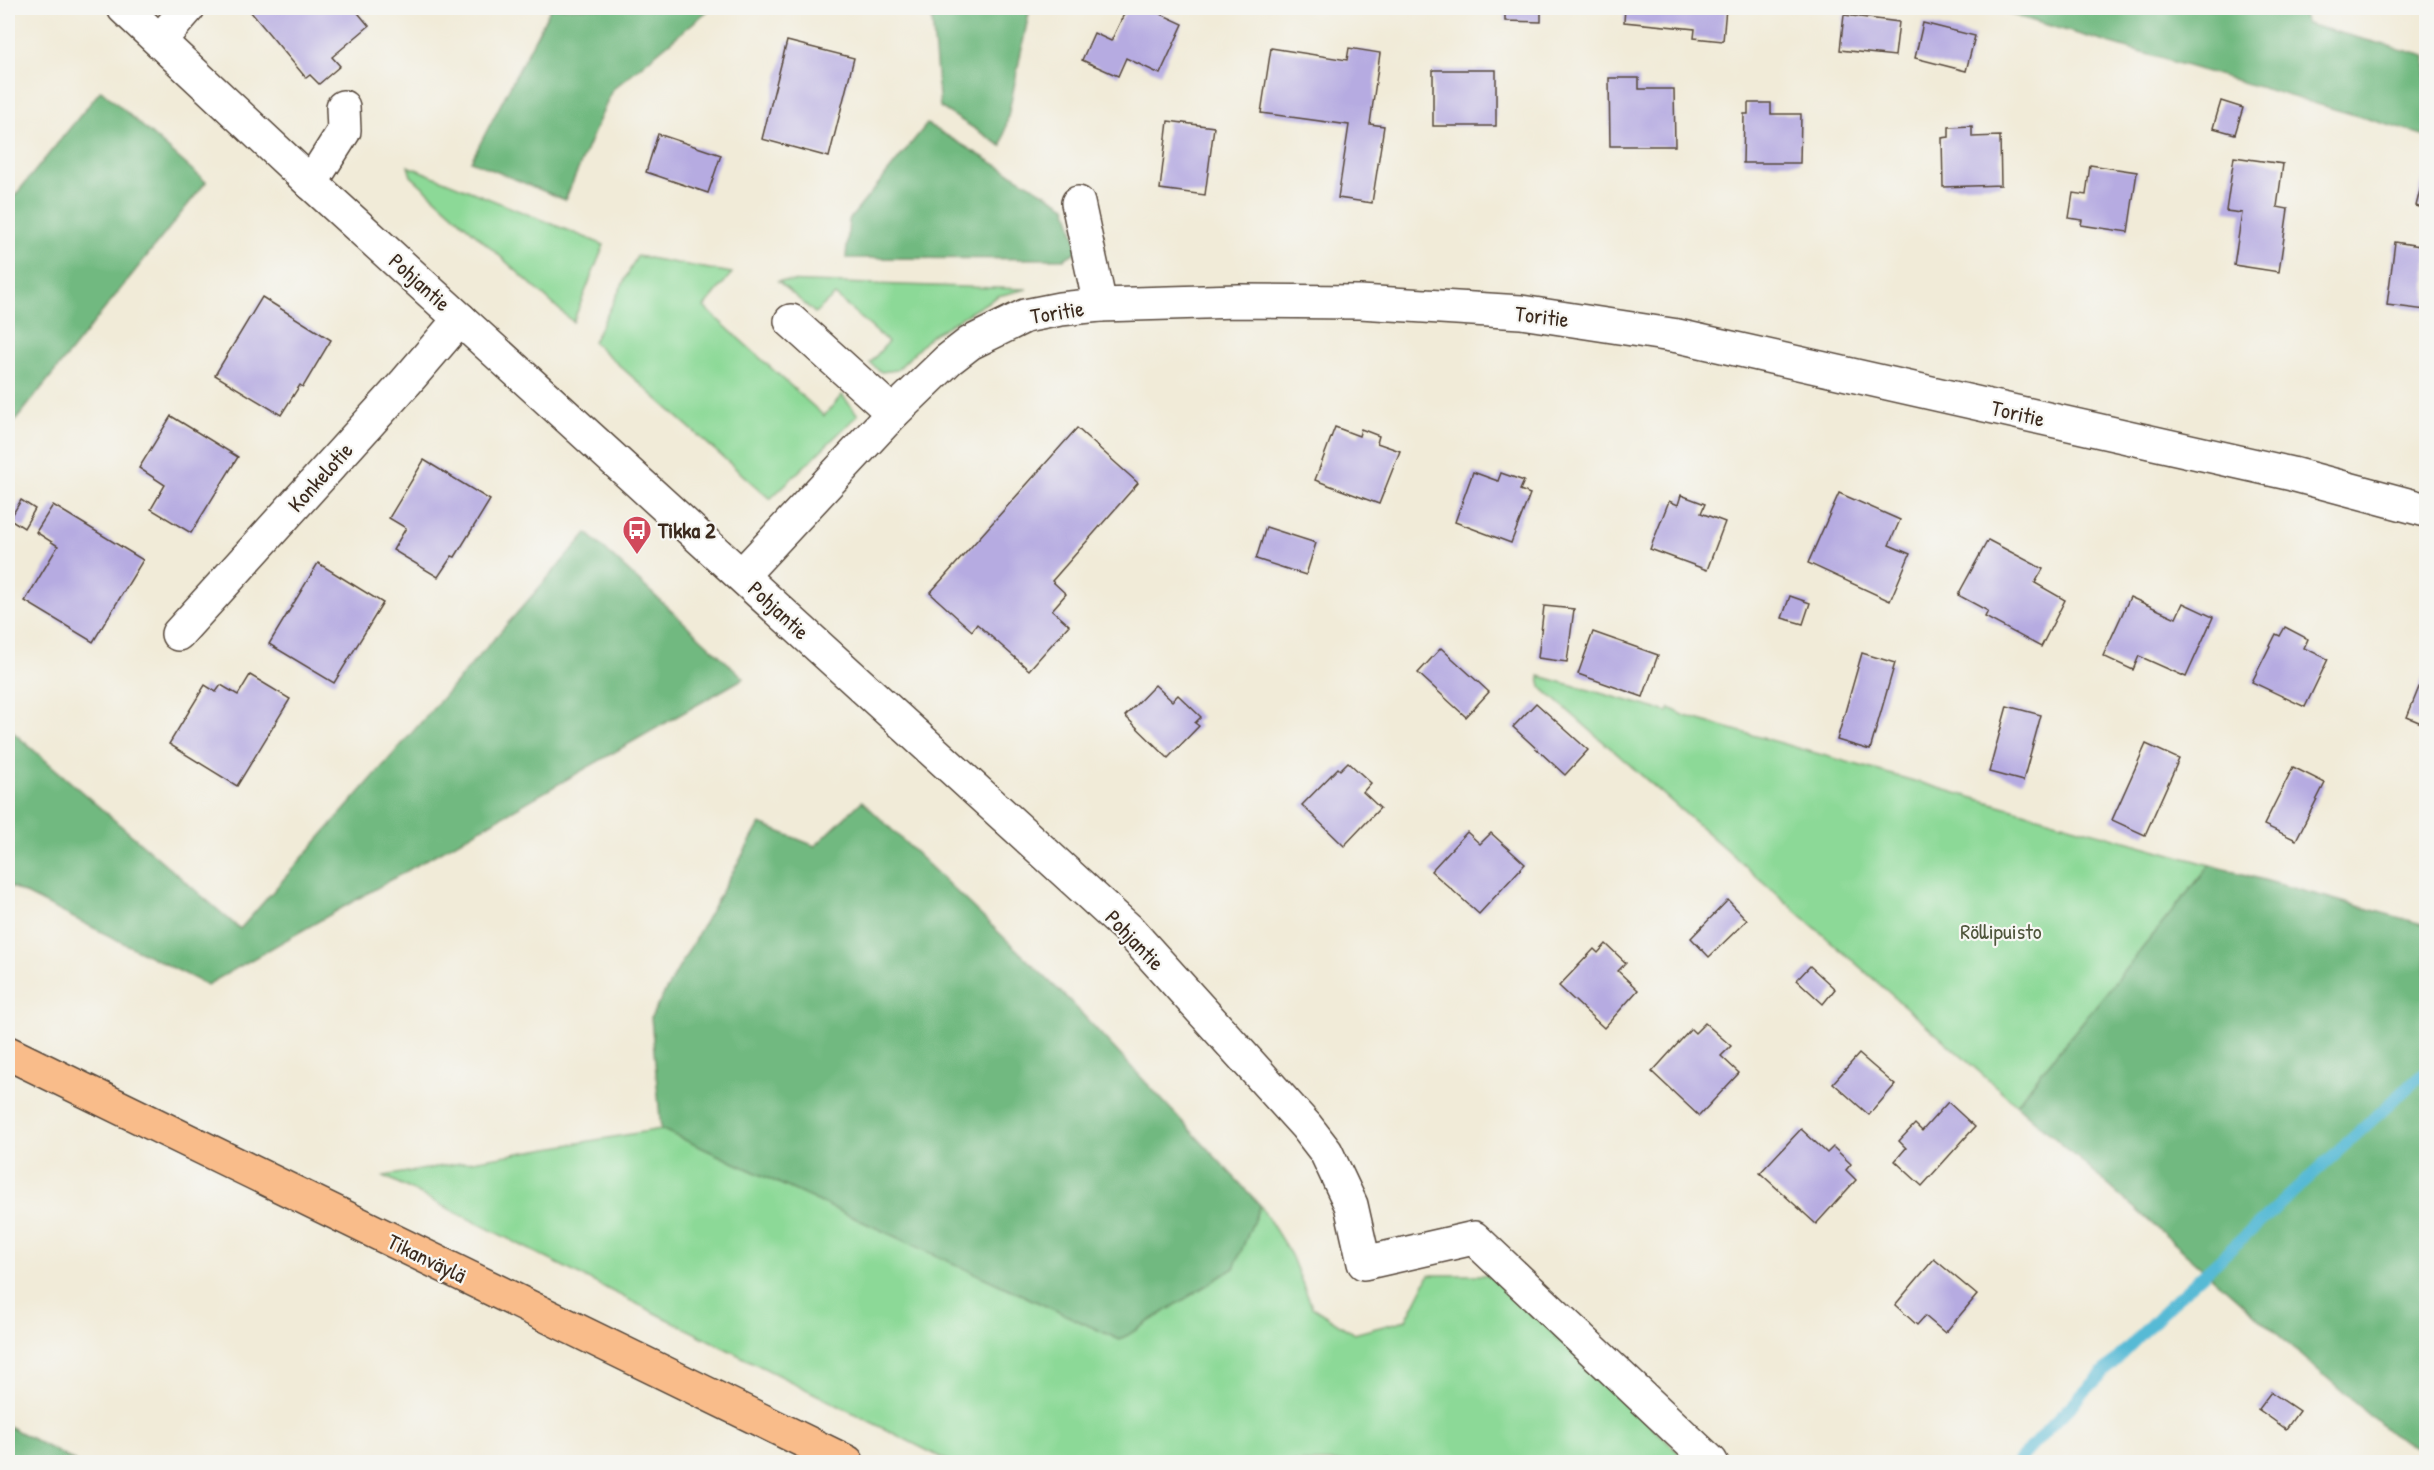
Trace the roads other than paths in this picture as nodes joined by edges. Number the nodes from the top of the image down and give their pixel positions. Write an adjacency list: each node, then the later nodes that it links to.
1 (124, 8): 3 (street, Pohjantie)
2 (188, 8): 3 (street)
3 (160, 40): 5 (street, Pohjantie)
4 (344, 107): 5 (street)
5 (311, 183): 8 (street, Pohjantie)
6 (1078, 202): 7 (street)
7 (1100, 305): 10 (street, Toritie); 11 (street, Toritie)
8 (460, 319): 12 (street, Pohjantie); 13 (street, Konkelotie)
9 (791, 321): 10 (street)
10 (893, 413): 12 (street, Toritie)
11 (2427, 510)
12 (742, 575): 16 (street, Pohjantie)
13 (178, 634)
14 (8, 1053): 15 (main road, Tikanväylä)
15 (848, 1462)
16 (1711, 1462)

